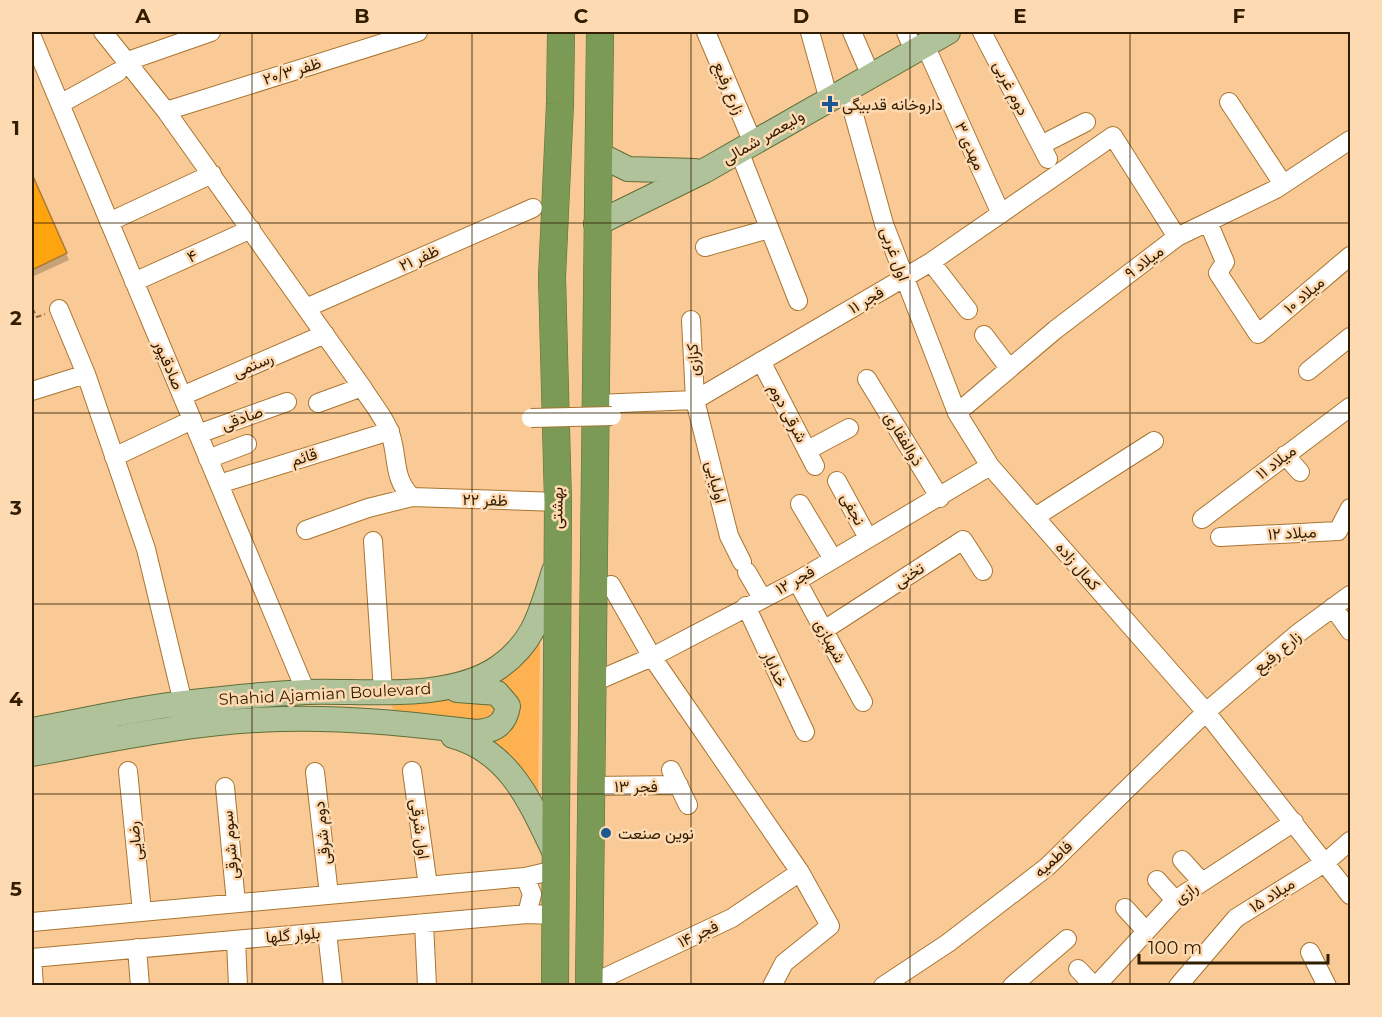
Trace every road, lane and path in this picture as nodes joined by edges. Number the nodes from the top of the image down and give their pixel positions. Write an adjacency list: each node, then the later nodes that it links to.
1 (103, 32): 13 (street)
2 (212, 32): 13 (street)
3 (418, 32): 19 (street, ظفر ۲۰/۳)
4 (561, 32): 18 (highway, بهشتی)
5 (600, 32): 23 (highway)
6 (706, 32): 22 (street, زارع رفیع)
7 (810, 32): 15 (street, اول غربی)
8 (852, 32): 14 (street)
9 (948, 32): 12 (main road, ولیعصر شمالی)
10 (982, 32): 20 (street, دوم غربی)
11 (32, 37): 17 (street, صادقپور)
12 (915, 42): 14 (main road, ولیعصر شمالی); 28 (street, مهدی ۳)
13 (122, 67): 17 (street); 19 (street)
14 (871, 76): 15 (main road, ولیعصر شمالی)
15 (838, 95): 22 (main road, ولیعصر شمالی); 39 (street, اول غربی)
16 (1229, 102): 26 (street)
17 (60, 104): 29 (street, صادقپور)
18 (560, 104): 31 (highway); 38 (highway, بهشتی)
19 (166, 111): 25 (street)
20 (1086, 123)
21 (1350, 140): 26 (street, میلاد ۹)
22 (746, 147): 24 (main road, ولیعصر شمالی); 33 (street, زارع رفیع)
23 (598, 154): 24 (main road); 31 (highway)
24 (704, 171): 31 (main road, ولیعصر شمالی)
25 (212, 174): 29 (street); 32 (street)
26 (1283, 184): 30 (street, میلاد ۹)
27 (533, 208): 43 (street, ظفر ۲۱)
28 (1000, 214): 34 (street, فجر ۱۱); 37 (street, فجر ۱۱)
29 (109, 222): 40 (street, صادقپور)
30 (1208, 222): 34 (street, میلاد ۹); 36 (street, میلاد ۱۰)
31 (596, 224): 41 (highway)
32 (250, 229): 40 (street, ۴); 43 (street)
33 (769, 229): 35 (street); 42 (street, زارع رفیع)
34 (1177, 237): 51 (street, میلاد ۹)
35 (705, 247)
36 (1350, 256)
37 (931, 262): 39 (street, فجر ۱۱); 45 (street)
38 (552, 277): 41 (highway); 79 (highway, بهشتی)
39 (903, 278): 50 (street, فجر ۱۱); 63 (street, اول غربی)
40 (134, 282): 57 (street, صادقپور)
41 (596, 284): 62 (highway)
42 (798, 301)
43 (306, 308): 47 (street)
44 (59, 309): 53 (street)
45 (968, 310)
46 (691, 320): 58 (street, کزازی)
47 (325, 334): 55 (street); 57 (street, رستمی)
48 (984, 335): 51 (street)
49 (1350, 337): 52 (street)
50 (761, 361): 58 (street, فجر ۱۱); 66 (street, شرقی دوم)
51 (1010, 368): 63 (street, میلاد ۹)
52 (1308, 371)
53 (86, 374): 56 (street); 71 (street)
54 (867, 379): 78 (street, ذوالفقاری)
55 (362, 387): 60 (street); 67 (street)
56 (32, 391)
57 (182, 396): 65 (street, صادقپور)
58 (695, 399): 62 (street, فجر ۱۱); 94 (street, اولیایی)
59 (287, 402): 65 (street, صادقی)
60 (318, 403)
61 (1350, 407): 70 (street, میلاد ۱۱)
62 (604, 410): 64 (street, فجر ۱۱, bridge); 99 (highway)
63 (957, 413): 73 (street, کمال زاده)
64 (531, 418)
65 (195, 427): 71 (street, صادقی); 72 (street, صادقپور)
66 (849, 428)
67 (390, 431): 76 (street, قائم); 77 (street)
68 (1154, 441): 82 (street)
69 (247, 444): 72 (street)
70 (1285, 455): 74 (street); 83 (street, میلاد ۱۱)
71 (114, 457): 104 (street)
72 (208, 459): 76 (street, صادقپور)
73 (990, 466): 78 (street, فجر ۱۲); 82 (street, کمال زاده)
74 (1300, 472)
75 (837, 481): 86 (street, نجفی)
76 (219, 484): 102 (street, صادقپور)
77 (412, 497): 79 (street, ظفر ۲۲); 84 (street, ظفر ۲۲)
78 (940, 498): 86 (street, فجر ۱۲)
79 (558, 502): 89 (highway, بهشتی)
80 (800, 504): 88 (street)
81 (1350, 508): 85 (street, میلاد ۱۲)
82 (1035, 517): 105 (street, کمال زاده)
83 (1202, 519)
84 (306, 530)
85 (1220, 537)
86 (868, 538): 88 (street, فجر ۱۲)
87 (373, 541): 101 (street)
88 (832, 559): 91 (street, فجر ۱۲)
89 (555, 567): 100 (main road, Shahid Ajamian Boulevard); 120 (highway, بهشتی)
90 (983, 571): 96 (street, تختی)
91 (797, 581): 94 (street, فجر ۱۲); 96 (street, شهبازی)
92 (611, 585): 98 (street)
93 (1350, 595): 95 (street, زارع رفیع)
94 (754, 602): 98 (street, فجر ۱۲); 109 (street, خدایار)
95 (1334, 607): 97 (street); 105 (street, زارع رفیع)
96 (824, 630): 103 (street, شهبازی)
97 (1350, 631)
98 (652, 657): 99 (street, فجر ۱۲); 122 (street)
99 (594, 682): 114 (highway)
100 (421, 690): 101 (main road, Shahid Ajamian Boulevard); 107 (main road)
101 (382, 691): 102 (main road, Shahid Ajamian Boulevard); 106 (main road)
102 (306, 692): 104 (main road, Shahid Ajamian Boulevard)
103 (863, 702)
104 (183, 703): 108 (main road, Shahid Ajamian Boulevard)
105 (1206, 712): 117 (street, کمال زاده); 153 (street, فاطمیه)
106 (383, 721): 107 (main road, Shahid Ajamian Boulevard); 110 (main road, Shahid Ajamian Boulevard)
107 (416, 725): 120 (main road, Shahid Ajamian Boulevard)
108 (32, 730)
109 (805, 732)
110 (32, 753)
111 (128, 771): 132 (street, رضایی)
112 (412, 771): 126 (street, اول شرقی)
113 (315, 772): 127 (street, دوم شرقی)
114 (592, 786): 116 (street, فجر ۱۳); 145 (highway)
115 (225, 787): 130 (street, سوم شرقی)
116 (688, 806)
117 (1294, 822): 121 (street, کمال زاده); 125 (street, رازی)
118 (1350, 840): 121 (street, میلاد ۱۵)
119 (1182, 860): 125 (street)
120 (555, 862): 123 (street); 134 (highway, بهشتی)
121 (1326, 862): 128 (street, کمال زاده); 156 (street, میلاد ۱۵)
122 (800, 872): 145 (street, فجر ۱۴); 152 (street)
123 (525, 877): 126 (street); 133 (street)
124 (1157, 880): 129 (street)
125 (1201, 882): 129 (street, رازی)
126 (428, 886): 127 (street)
127 (329, 895): 130 (street)
128 (1350, 895)
129 (1175, 900): 137 (street, رازی)
130 (236, 903): 132 (street)
131 (1125, 908): 137 (street)
132 (142, 912): 135 (street)
133 (527, 914): 134 (street, بلوار گلها); 136 (street, بلوار گلها)
134 (555, 915): 151 (highway, بهشتی)
135 (32, 922)
136 (424, 923): 138 (street, بلوار گلها); 150 (street)
137 (1146, 931): 155 (street, رازی)
138 (327, 932): 140 (street, بلوار گلها); 149 (street)
139 (1067, 939): 154 (street)
140 (236, 940): 141 (street, بلوار گلها); 148 (street)
141 (137, 948): 143 (street, بلوار گلها); 147 (street)
142 (1310, 952): 157 (street)
143 (32, 958): 146 (street)
144 (1078, 969): 155 (street)
145 (590, 985)
146 (34, 986)
147 (140, 986)
148 (238, 986)
149 (333, 986)
150 (428, 986)
151 (555, 986)
152 (772, 986)
153 (883, 986)
154 (1012, 986)
155 (1095, 986)
156 (1178, 986)
157 (1327, 986)

